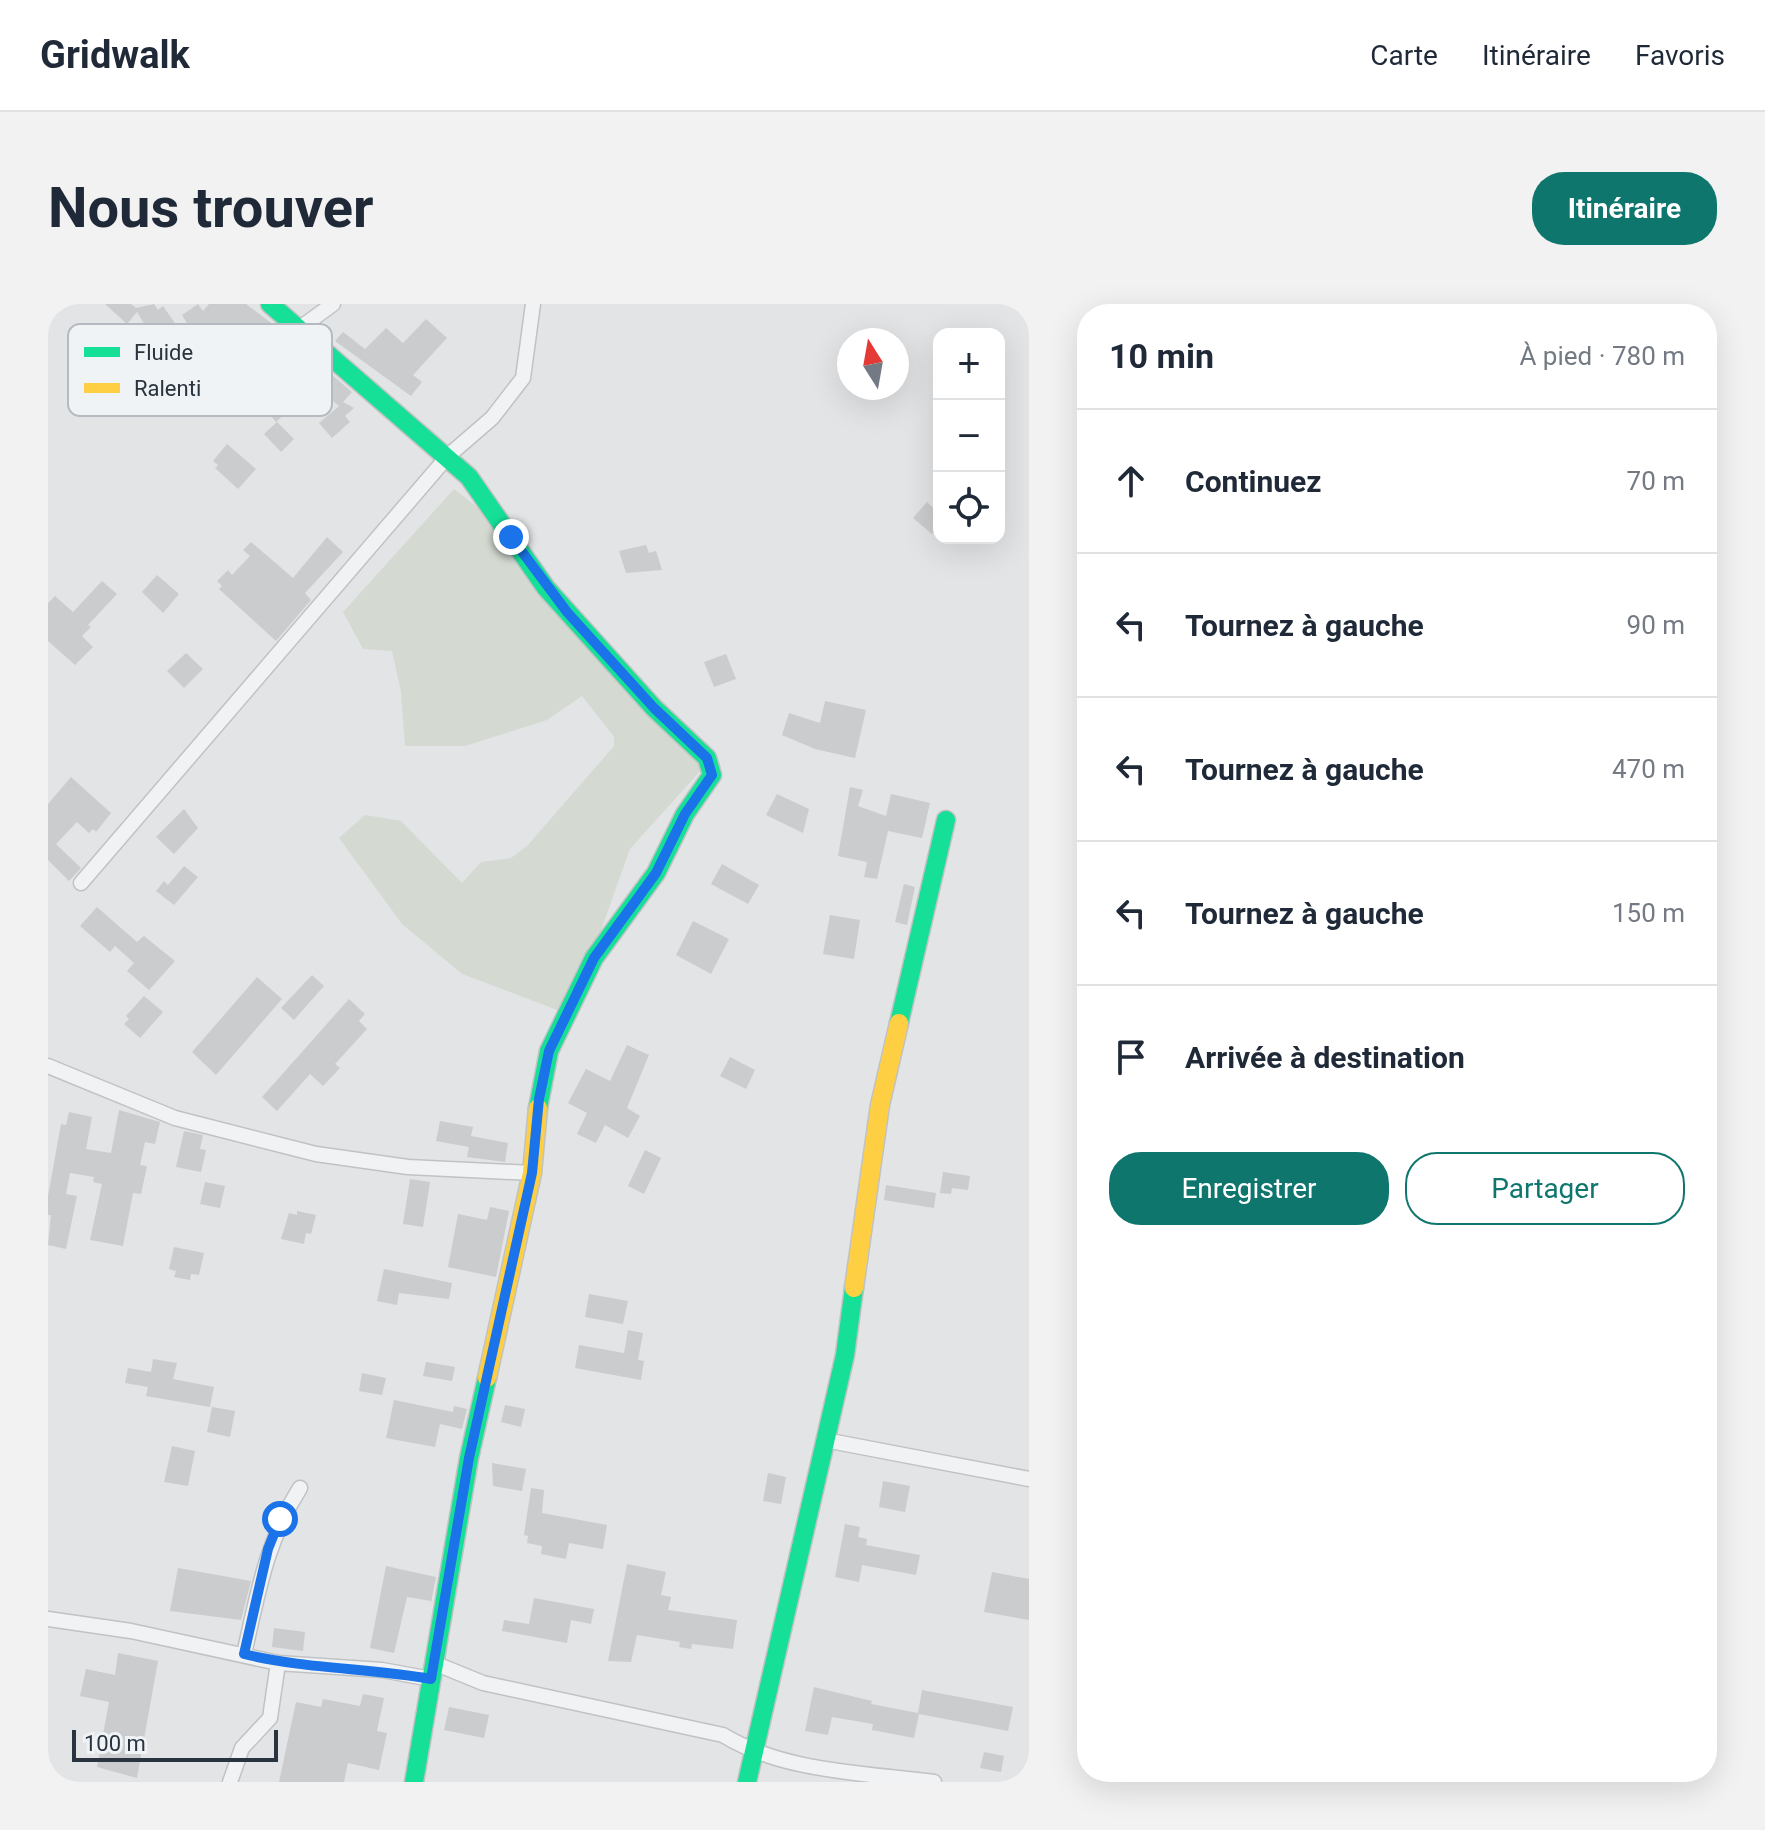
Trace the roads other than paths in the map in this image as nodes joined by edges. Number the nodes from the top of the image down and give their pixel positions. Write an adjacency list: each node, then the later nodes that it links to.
1 (270, 304): 4 (street)
2 (333, 304): 5 (street)
3 (533, 304): 7 (street)
4 (295, 324)
5 (306, 324)
6 (332, 356): 7 (street)
7 (448, 456): 9 (street); 11 (street)
8 (946, 820): 12 (street)
9 (81, 883)
10 (48, 1066): 11 (street)
11 (532, 1173): 18 (street)
12 (825, 1440): 13 (street); 19 (street)
13 (1029, 1479)
14 (300, 1488): 16 (street)
15 (48, 1619): 16 (street)
16 (244, 1654): 17 (street)
17 (278, 1663): 18 (street); 20 (street)
18 (433, 1671): 19 (street); 21 (street)
19 (752, 1751): 22 (street); 23 (street)
20 (230, 1782)
21 (414, 1782)
22 (747, 1782)
23 (934, 1782)

